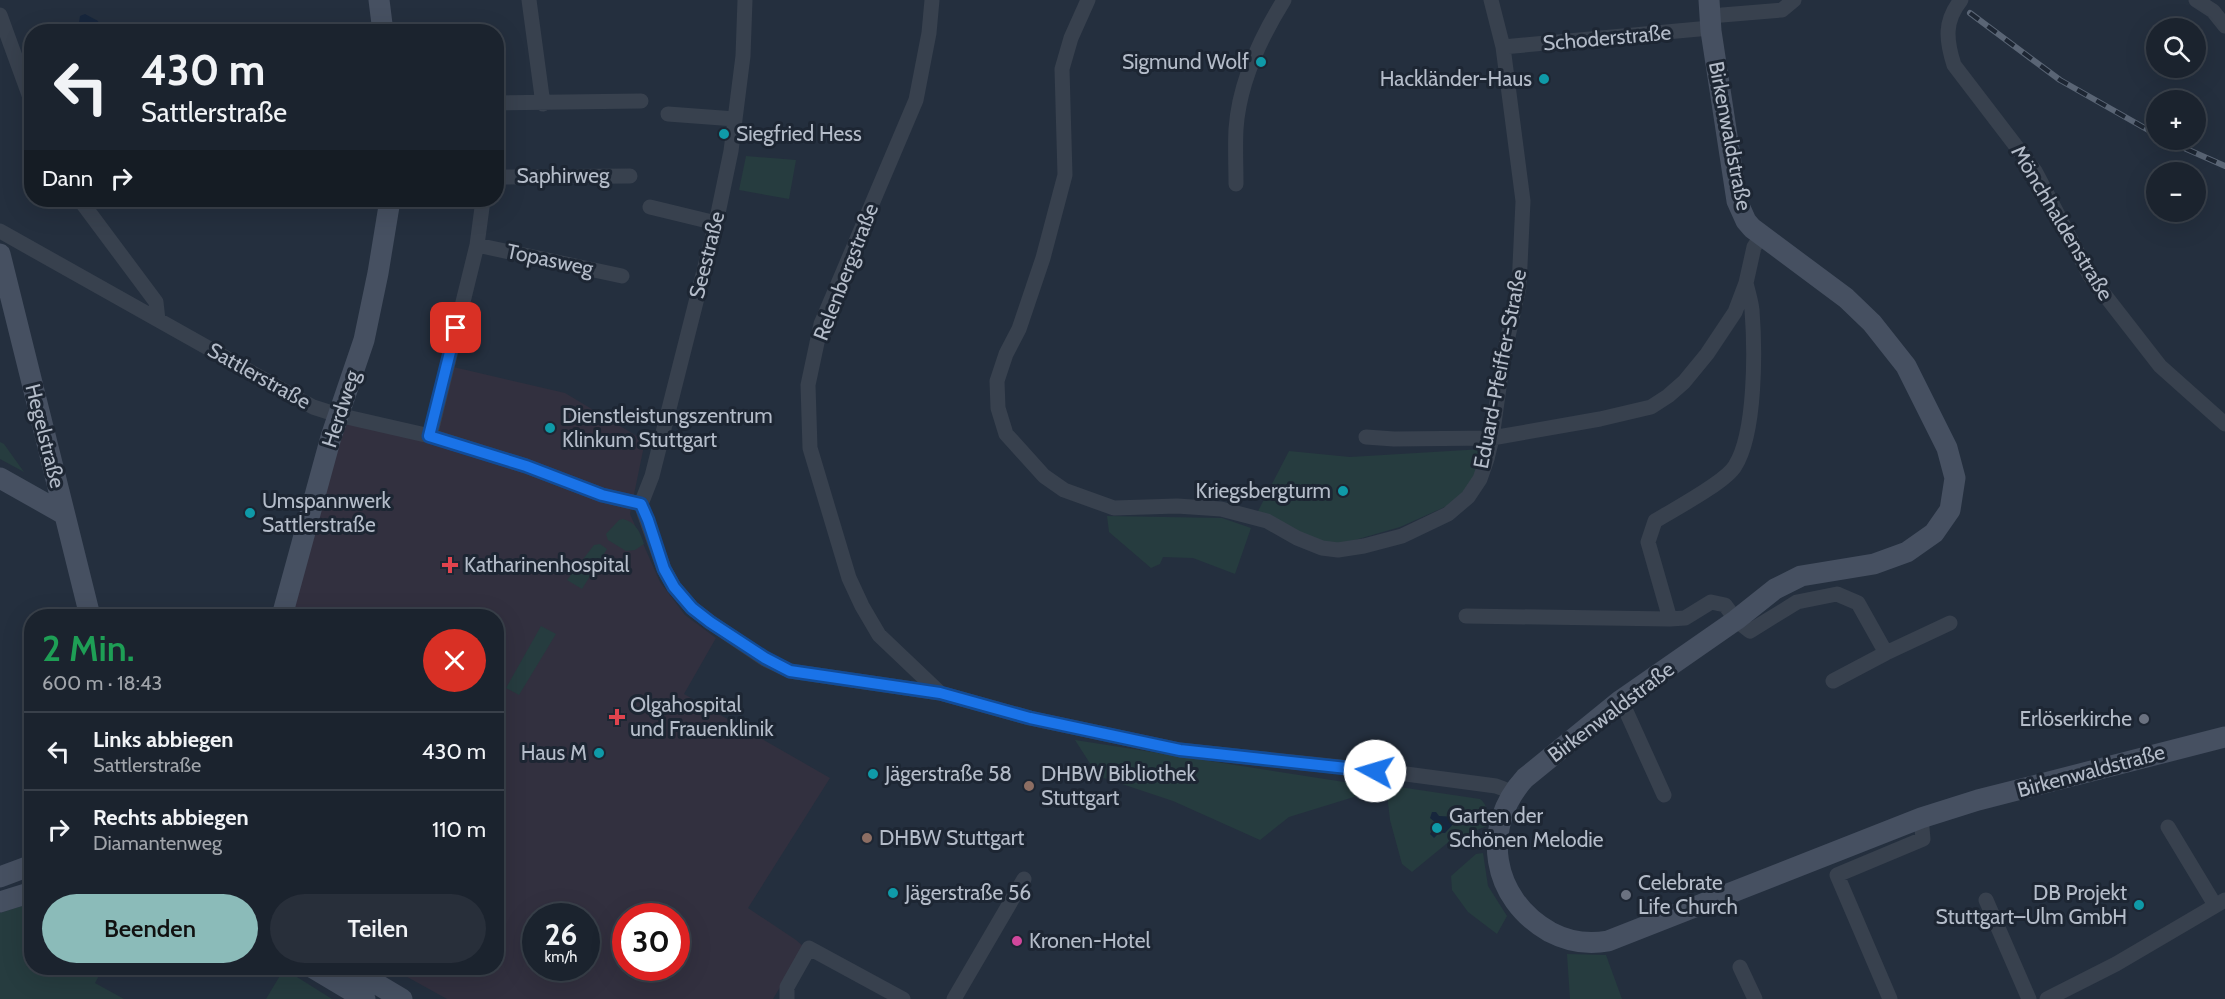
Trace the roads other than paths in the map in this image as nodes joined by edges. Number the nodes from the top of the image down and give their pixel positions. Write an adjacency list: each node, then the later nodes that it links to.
1 (379, 0): 13 (street)
2 (529, 0): 19 (street)
3 (745, 0): 21 (street, Seestraße)
4 (932, 0): 53 (street, Relenbergstraße)
5 (1088, 0): 41 (street, Eduard-Pfeiffer-Straße)
6 (1284, 0): 24 (street)
7 (1491, 0): 15 (street, Eduard-Pfeiffer-Straße)
8 (1794, 0): 12 (street, Schoderstraße)
9 (1961, 0): 38 (street, Mönchhaldenstraße)
10 (2196, 0): 14 (street)
11 (0, 15): 16 (street)
12 (1710, 15): 15 (street, Schoderstraße); 31 (street, Birkenwaldstraße)
13 (382, 24)
14 (2225, 26)
15 (1503, 48): 41 (street, Eduard-Pfeiffer-Straße)
16 (24, 82)
17 (641, 101): 19 (street)
18 (504, 103): 19 (street)
19 (543, 104)
20 (669, 114): 21 (street)
21 (735, 119): 29 (street, Seestraße)
22 (630, 176): 23 (street, Saphirweg)
23 (504, 177)
24 (1236, 184)
25 (85, 207): 36 (street)
26 (389, 207): 37 (street, Herdweg)
27 (482, 207): 32 (street)
28 (650, 207): 29 (street)
29 (716, 222): 43 (street, Seestraße)
30 (0, 231): 36 (street, Sattlerstraße)
31 (1762, 235): 35 (street); 49 (street, Birkenwaldstraße)
32 (477, 245): 34 (street, Topasweg); 39 (street)
33 (0, 255): 44 (street, Hegelstraße)
34 (622, 276)
35 (1746, 283): 41 (street); 48 (street)
36 (158, 320): 37 (street, Sattlerstraße)
37 (338, 415): 39 (street, Sattlerstraße); 46 (street, Herdweg)
38 (2225, 424)
39 (429, 436): 43 (street, Sattlerstraße)
40 (1366, 437): 41 (street)
41 (1492, 438)
42 (0, 478): 44 (street)
43 (641, 504): 53 (street)
44 (64, 514): 45 (street, Hegelstraße)
45 (88, 609)
46 (284, 609)
47 (1466, 616): 48 (street)
48 (1670, 619): 49 (street)
49 (1736, 620): 51 (street); 54 (street, Birkenwaldstraße)
50 (1950, 623): 51 (street)
51 (1886, 653): 52 (street)
52 (1833, 681)
53 (940, 693): 56 (street)
54 (1621, 700): 56 (street, Birkenwaldstraße); 57 (street)
55 (2225, 737): 58 (street, Birkenwaldstraße)
56 (1512, 792): 58 (street, Birkenwaldstraße)
57 (1664, 795)
58 (1921, 818): 76 (street)
59 (2168, 827): 66 (street)
60 (24, 868): 61 (street)
61 (0, 877)
62 (1024, 879): 74 (street)
63 (24, 894): 65 (street)
64 (1986, 900): 77 (street)
65 (0, 902)
66 (2220, 902): 78 (street)
67 (1740, 967): 75 (street)
68 (326, 975): 70 (street)
69 (362, 975): 71 (street)
70 (365, 999)
71 (402, 999)
72 (787, 999): 73 (street)
73 (903, 999)
74 (954, 999)
75 (1755, 999)
76 (1890, 999)
77 (2029, 999)
78 (2047, 999)

